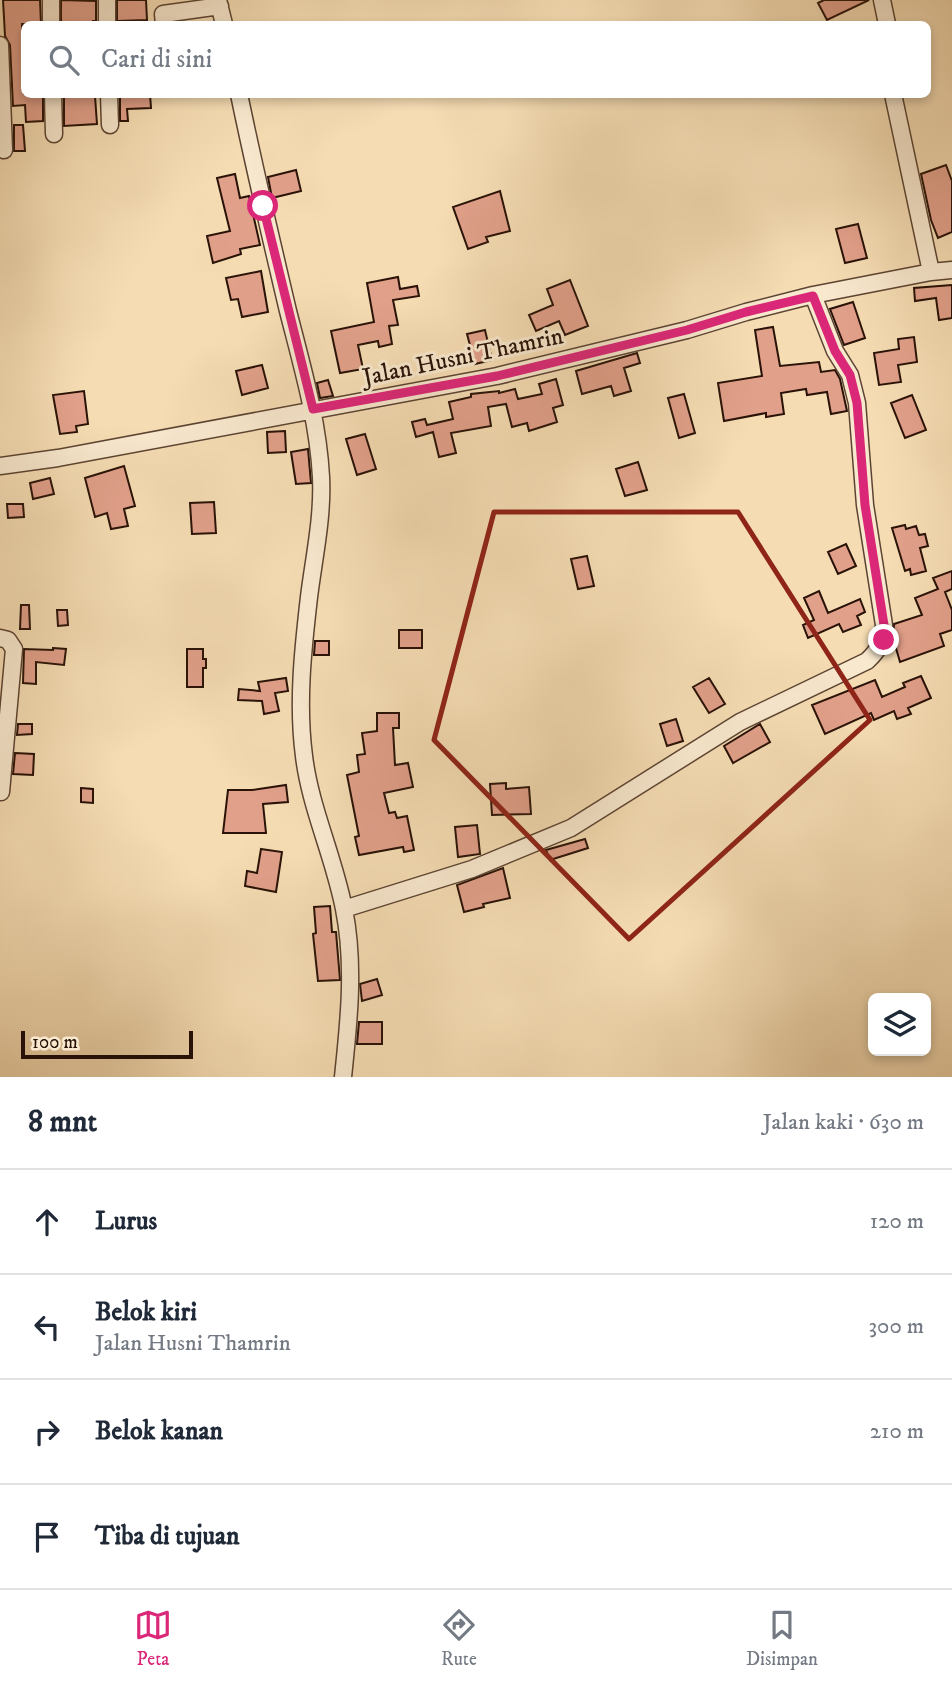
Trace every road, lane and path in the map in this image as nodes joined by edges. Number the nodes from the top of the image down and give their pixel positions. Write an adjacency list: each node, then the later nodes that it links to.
1 (51, 0): 6 (street)
2 (107, 0): 7 (street)
3 (882, 0): 9 (street)
4 (219, 3): 5 (street); 8 (street)
5 (163, 13)
6 (51, 21)
7 (107, 21)
8 (223, 21)
9 (886, 21)
10 (0, 45): 17 (street)
11 (53, 98): 16 (street)
12 (109, 98): 15 (street)
13 (240, 98): 21 (street)
14 (894, 98): 19 (street)
15 (110, 125)
16 (54, 134)
17 (4, 150)
18 (952, 270): 19 (street, Jalan Husni Thamrin)
19 (931, 272): 20 (street, Jalan Husni Thamrin)
20 (813, 296): 21 (street, Jalan Husni Thamrin); 25 (street)
21 (313, 409): 22 (street, Jalan Husni Thamrin); 25 (street)
22 (0, 466)
23 (0, 638): 24 (street)
24 (1, 792)
25 (344, 909): 26 (street)
26 (343, 1077)

